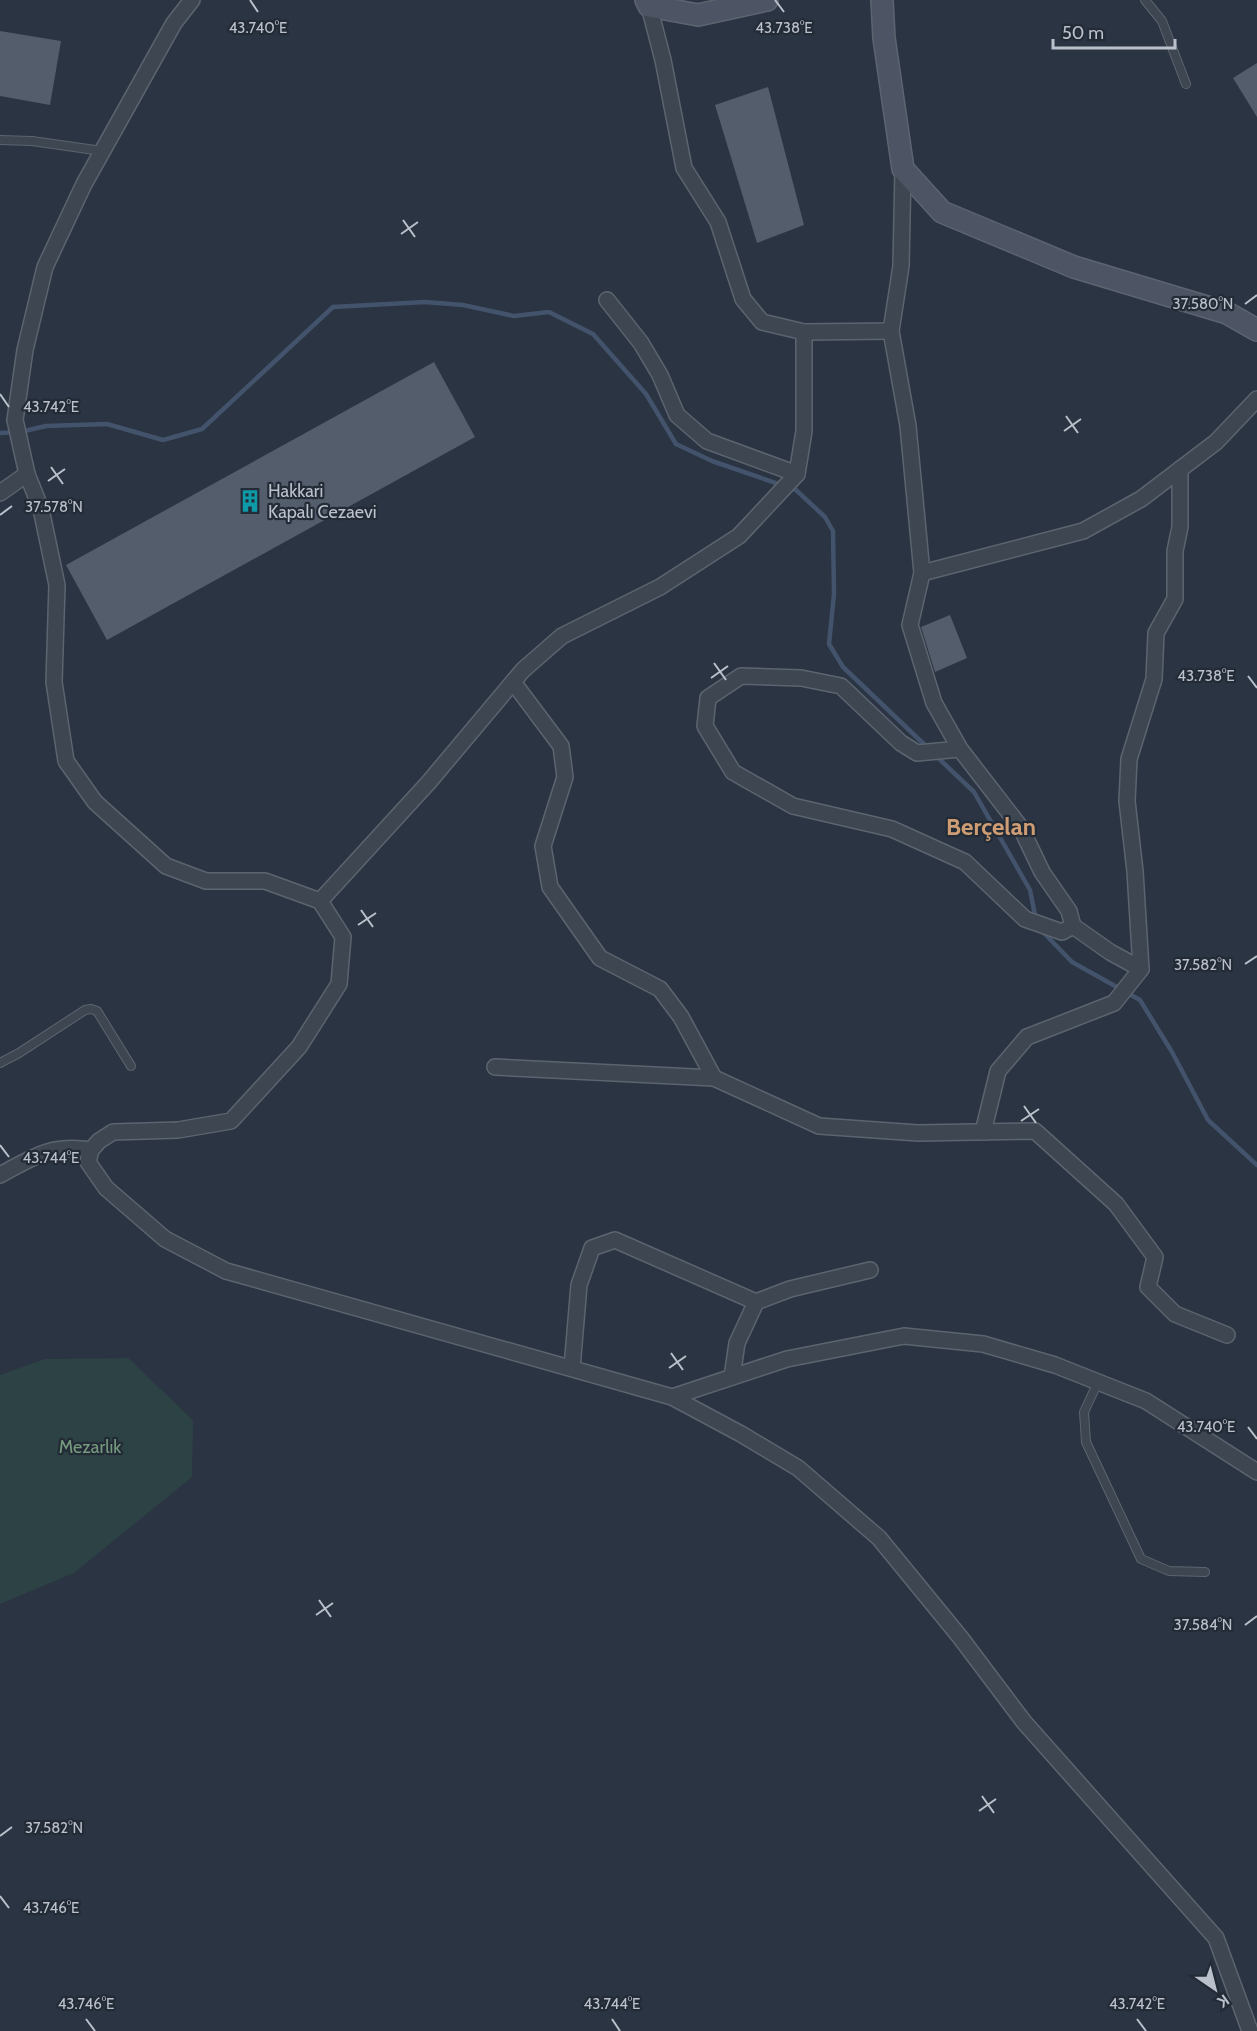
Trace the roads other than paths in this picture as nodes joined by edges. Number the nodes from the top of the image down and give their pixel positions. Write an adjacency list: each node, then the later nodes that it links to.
1 (192, 0): 8 (street)
2 (767, 0): 5 (main road)
3 (882, 0): 9 (main road)
4 (1145, 0): 6 (lane)
5 (647, 3): 12 (street)
6 (1186, 84)
7 (0, 140): 8 (lane)
8 (102, 151): 16 (street)
9 (903, 169): 11 (main road); 13 (street)
10 (607, 300): 17 (street)
11 (1257, 330)
12 (804, 332): 13 (street); 17 (street)
13 (891, 332): 19 (street)
14 (1257, 399): 15 (street)
15 (1180, 470): 19 (street); 24 (street)
16 (27, 474): 18 (street); 22 (street)
17 (797, 474): 20 (street)
18 (0, 493)
19 (922, 573): 21 (street)
20 (513, 682): 22 (street); 28 (street)
21 (960, 749): 23 (street); 23 (street)
22 (320, 901): 30 (street)
23 (1073, 927): 24 (street)
24 (1141, 969): 29 (street)
25 (0, 1063): 26 (lane)
26 (131, 1066)
27 (495, 1067): 28 (street)
28 (714, 1078): 29 (street)
29 (983, 1132): 34 (street)
30 (92, 1150): 31 (street); 35 (street)
31 (0, 1175)
32 (870, 1270): 33 (street)
33 (756, 1302): 35 (street); 36 (street)
34 (1227, 1335)
35 (572, 1368): 38 (street)
36 (732, 1377): 37 (street); 38 (street)
37 (1098, 1382): 39 (street); 40 (lane)
38 (672, 1397): 41 (street)
39 (1257, 1472)
40 (1205, 1572)
41 (1250, 2031)

